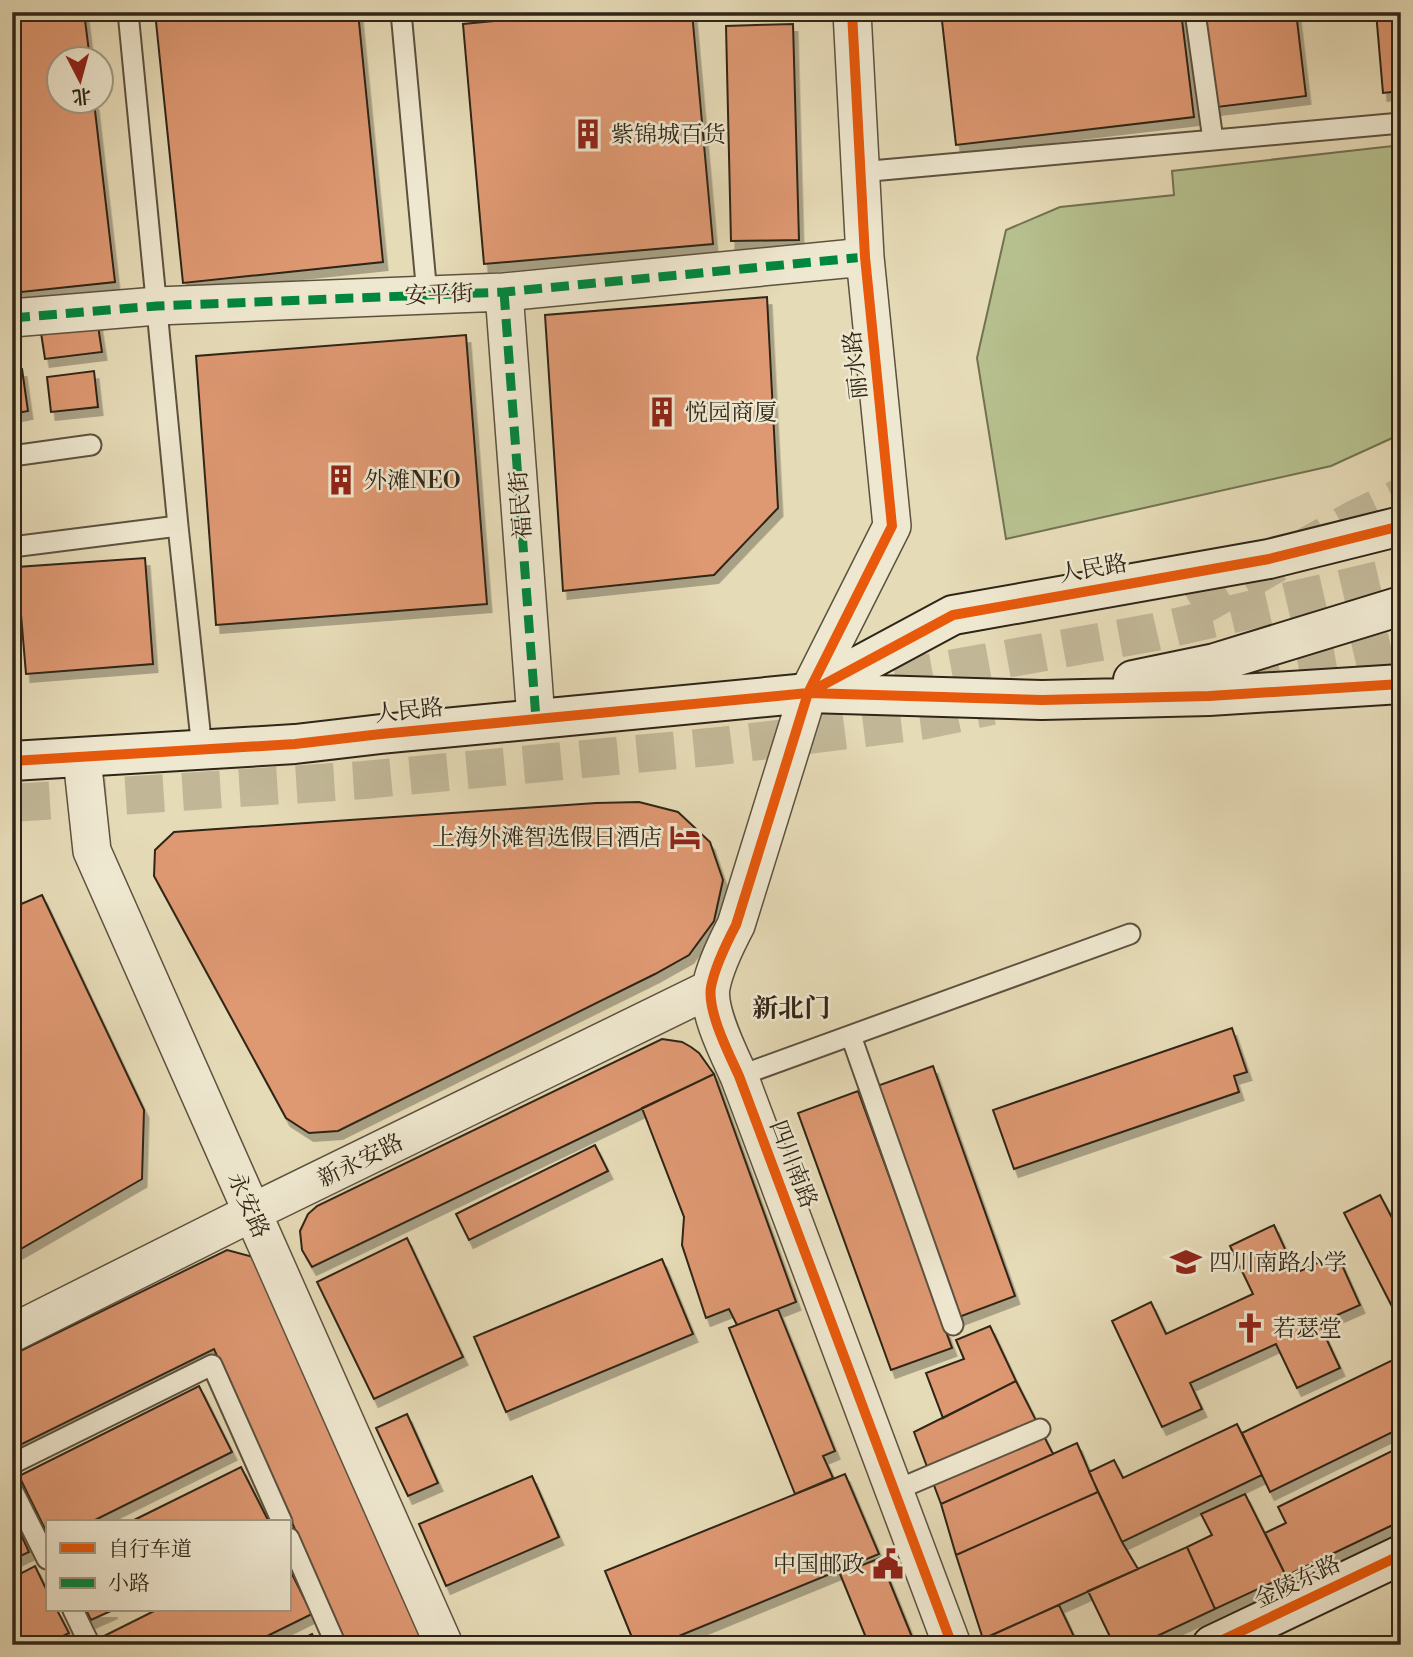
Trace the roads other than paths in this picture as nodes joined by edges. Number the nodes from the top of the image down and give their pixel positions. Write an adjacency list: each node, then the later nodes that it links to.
1 (128, 12): 11 (lane)
2 (401, 12): 10 (lane)
3 (852, 12): 7 (street, 丽水路)
4 (1195, 12): 6 (lane)
5 (1401, 123): 6 (lane)
6 (1213, 140): 7 (lane)
7 (860, 172): 8 (street, 丽水路)
8 (865, 257): 9 (street, 安平街); 20 (street, 丽水路)
9 (504, 292): 10 (street, 安平街); 22 (street, 福民街)
10 (427, 295): 11 (street, 安平街)
11 (157, 306): 12 (street, 安平街); 15 (lane)
12 (12, 318)
13 (91, 445): 14 (lane)
14 (12, 456)
15 (178, 526): 17 (lane); 23 (lane)
16 (1401, 526): 20 (main road, 人民路)
17 (12, 547)
18 (1401, 606): 21 (main road, 人民路)
19 (1401, 684): 21 (main road, 人民路)
20 (808, 693): 21 (main road, 人民路); 22 (main road, 人民路); 27 (street)
21 (1042, 700)
22 (536, 719): 23 (main road, 人民路)
23 (202, 749): 24 (main road, 人民路)
24 (82, 758): 25 (main road, 人民路); 30 (street, 永安路)
25 (12, 761)
26 (1130, 934): 28 (lane)
27 (710, 989): 29 (street, 四川南路); 30 (street, 新永安路)
28 (850, 1036): 29 (lane); 31 (lane)
29 (739, 1076): 36 (street, 四川南路)
30 (253, 1212): 32 (street, 新永安路); 44 (street, 永安路)
31 (953, 1325)
32 (12, 1334)
33 (1040, 1429): 36 (lane)
34 (12, 1464): 37 (lane)
35 (12, 1489): 40 (lane)
36 (894, 1491): 45 (street, 四川南路)
37 (281, 1520)
38 (290, 1540): 43 (lane)
39 (1401, 1555): 46 (main road, 金陵东路)
40 (46, 1557)
41 (74, 1612): 42 (lane)
42 (90, 1645)
43 (336, 1645)
44 (444, 1645)
45 (952, 1645)
46 (1212, 1645)

